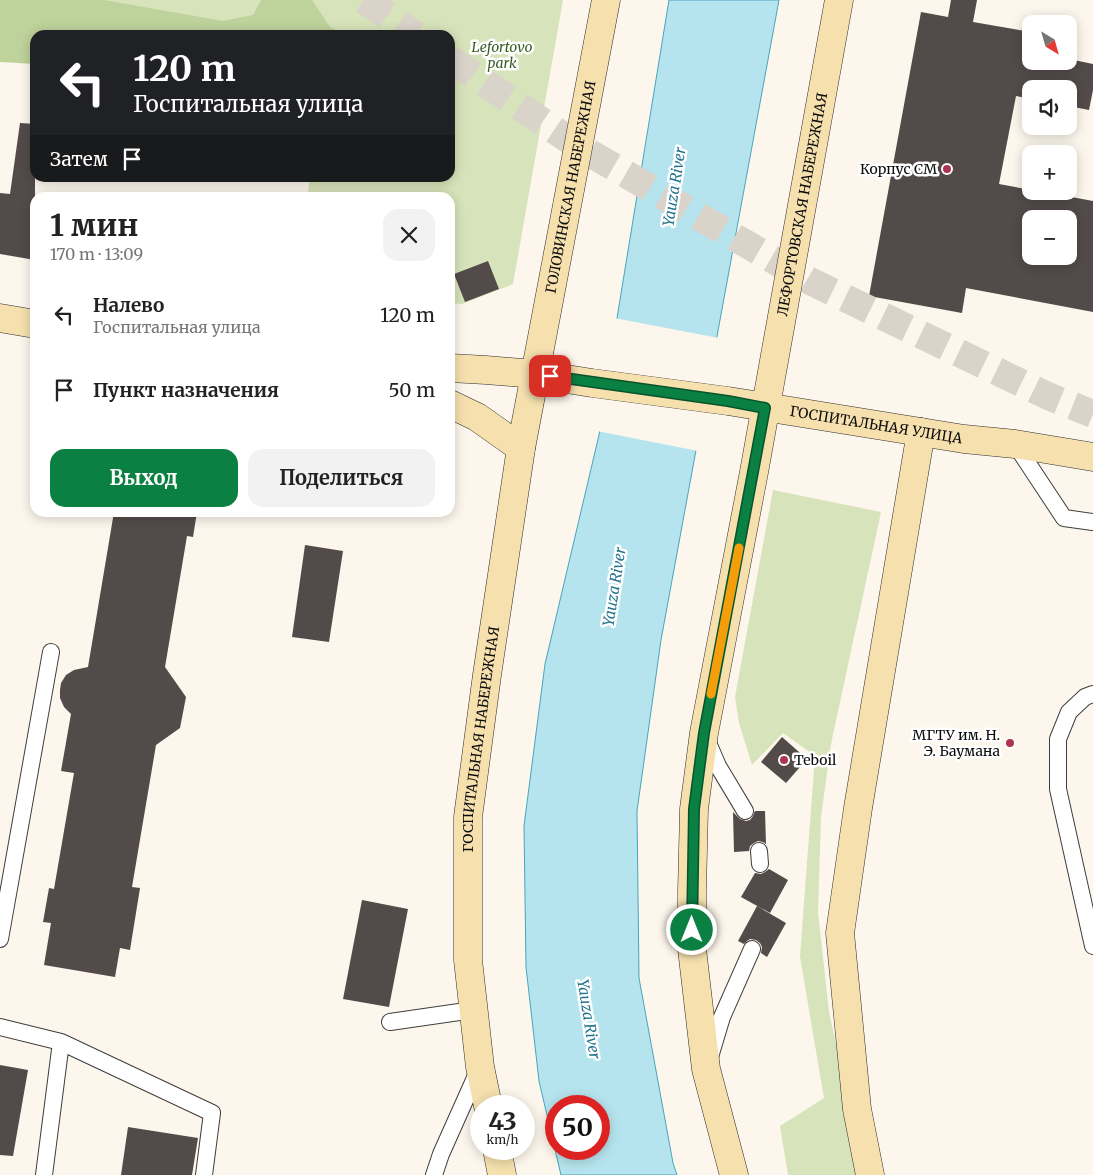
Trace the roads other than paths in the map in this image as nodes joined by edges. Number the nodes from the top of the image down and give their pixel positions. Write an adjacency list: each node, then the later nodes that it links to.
1 (606, 0): 6 (main road, ГОЛОВИНСКАЯ НАБЕРЕЖНАЯ)
2 (839, 0): 8 (main road, ЛЕФОРТОВСКАЯ НАБЕРЕЖНАЯ)
3 (0, 318): 4 (main road)
4 (30, 323)
5 (455, 368): 6 (main road, ГОСПИТАЛЬНАЯ УЛИЦА)
6 (535, 374): 8 (main road, ГОСПИТАЛЬНАЯ УЛИЦА); 11 (main road, ГОСПИТАЛЬНАЯ НАБЕРЕЖНАЯ)
7 (455, 406): 11 (main road)
8 (765, 408): 9 (main road, ГОСПИТАЛЬНАЯ УЛИЦА); 16 (main road, ЛЕФОРТОВСКАЯ НАБЕРЕЖНАЯ)
9 (921, 432): 10 (main road, ГОСПИТАЛЬНАЯ УЛИЦА); 34 (main road)
10 (1015, 444): 12 (main road, ГОСПИТАЛЬНАЯ УЛИЦА); 13 (lane)
11 (521, 448): 21 (main road, ГОСПИТАЛЬНАЯ НАБЕРЕЖНАЯ)
12 (1093, 457)
13 (1093, 522)
14 (51, 652): 18 (lane)
15 (1093, 694): 19 (lane)
16 (704, 733): 17 (lane); 26 (main road, ЛЕФОРТОВСКАЯ НАБЕРЕЖНАЯ)
17 (745, 811)
18 (0, 939)
19 (1093, 946)
20 (752, 949): 26 (lane)
21 (474, 1010): 22 (lane); 25 (main road, ГОСПИТАЛЬНАЯ НАБЕРЕЖНАЯ)
22 (390, 1022)
23 (0, 1027): 24 (lane)
24 (61, 1042): 30 (lane); 31 (lane)
25 (480, 1067): 27 (main road, ГОСПИТАЛЬНАЯ НАБЕРЕЖНАЯ); 32 (lane)
26 (706, 1069): 29 (main road, ЛЕФОРТОВСКАЯ НАБЕРЕЖНАЯ)
27 (486, 1095)
28 (499, 1160): 33 (main road)
29 (734, 1173)
30 (44, 1175)
31 (204, 1175)
32 (434, 1175)
33 (502, 1175)
34 (870, 1175)

